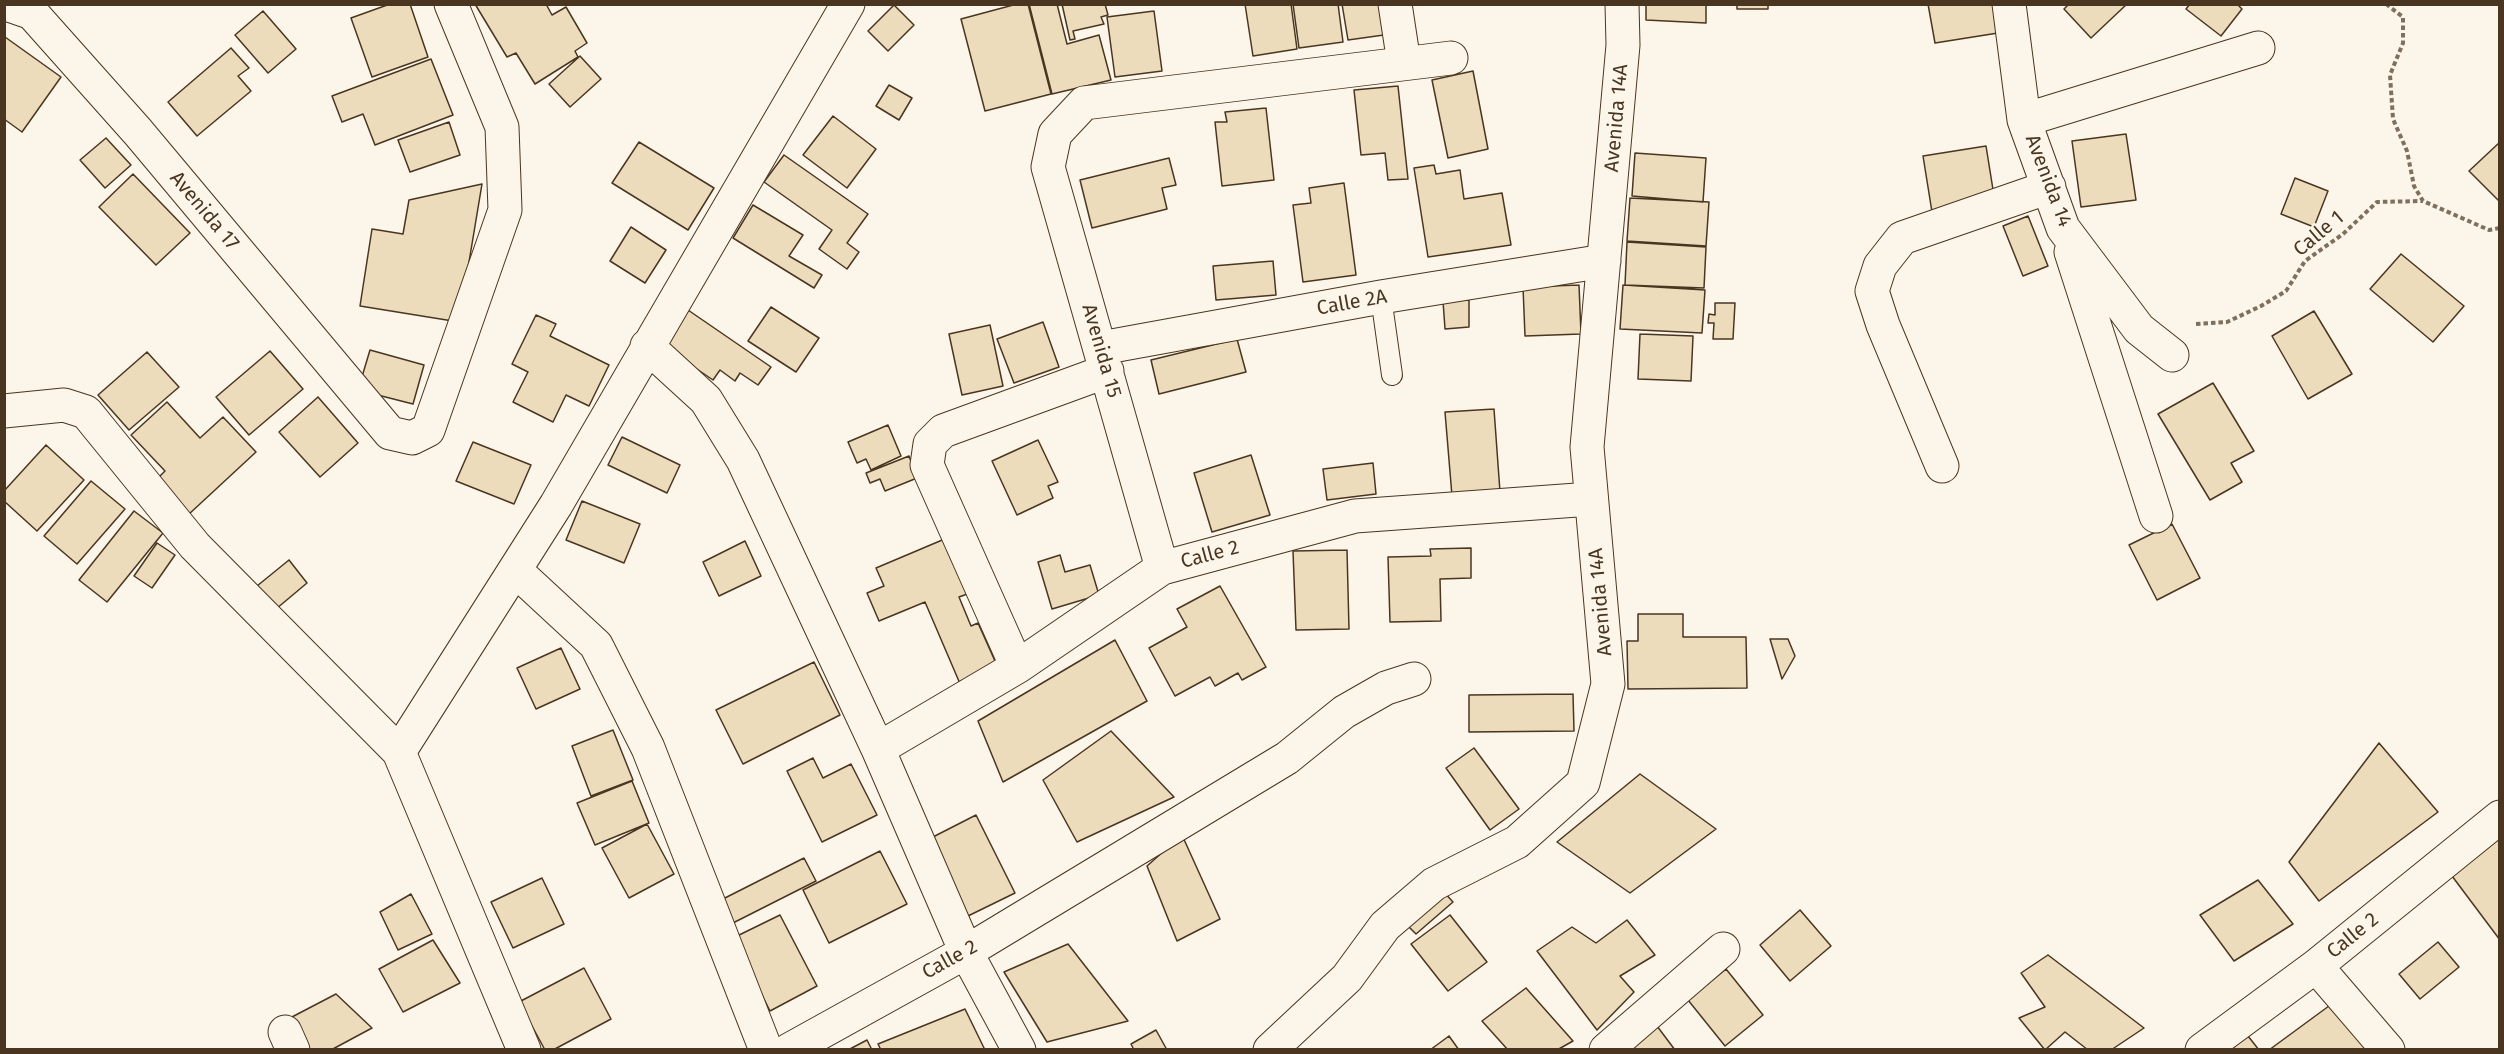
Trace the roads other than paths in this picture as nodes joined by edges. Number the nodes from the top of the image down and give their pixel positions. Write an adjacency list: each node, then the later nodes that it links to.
1 (6, 4): 2 (street, Avenida 17)
2 (451, 4)
3 (848, 4): 15 (street)
4 (1395, 4): 9 (street)
5 (1622, 4): 13 (street, Avenida 14A)
6 (2008, 4): 10 (street, Avenida 14)
7 (2258, 48): 10 (street)
8 (1451, 58): 9 (street)
9 (1404, 63): 17 (street, Avenida 15)
10 (2024, 120): 11 (street, Avenida 14)
11 (2049, 187): 12 (street, Avenida 14); 20 (street)
12 (2063, 228): 16 (street, Avenida 14); 22 (street)
13 (1604, 261): 14 (street, Calle 2A); 21 (street, Avenida 14A)
14 (1381, 297): 17 (street, Calle 2A); 18 (lane)
15 (647, 346): 24 (street); 27 (street)
16 (2172, 355)
17 (1104, 360): 23 (street, Avenida 15); 25 (street, Calle 2A)
18 (1392, 375)
19 (4, 411): 28 (street)
20 (1942, 466)
21 (1591, 498): 23 (street, Calle 2); 33 (street, Avenida 14A)
22 (2156, 516)
23 (1162, 568): 25 (street, Calle 2)
24 (515, 570): 28 (street); 35 (street)
25 (1017, 667): 27 (street, Calle 2)
26 (1414, 679): 31 (street, Calle 2)
27 (878, 749): 31 (street)
28 (399, 753): 34 (street)
29 (2499, 817): 32 (street, Calle 2)
30 (1723, 949): 39 (street)
31 (966, 952): 36 (street, Calle 2); 37 (street)
32 (2316, 966): 40 (street, Calle 2); 41 (street)
33 (1304, 1039): 38 (street, Avenida 14A)
34 (524, 1050)
35 (766, 1050)
36 (789, 1050)
37 (1019, 1050)
38 (1270, 1050)
39 (1606, 1050)
40 (2202, 1050)
41 (2388, 1050)

